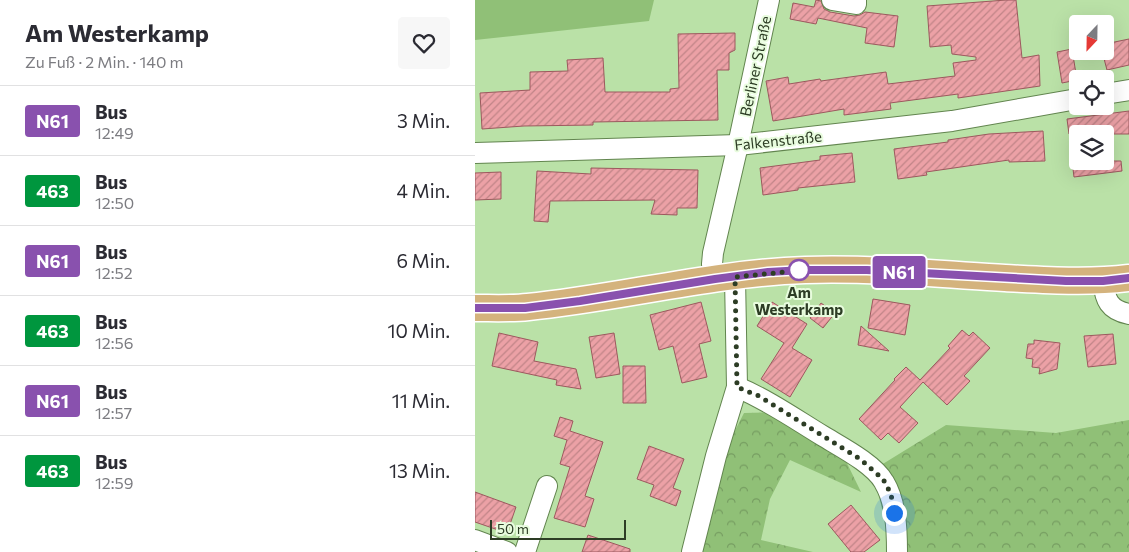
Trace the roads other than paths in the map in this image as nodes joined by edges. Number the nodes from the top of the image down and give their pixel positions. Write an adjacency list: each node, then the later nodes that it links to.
1 (769, 0): 7 (street, Berliner Straße)
2 (832, 0): 3 (street)
3 (857, 0)
4 (1129, 90): 5 (street)
5 (1114, 92)
6 (1069, 100): 7 (street, Falkenstraße)
7 (738, 145): 8 (street, Falkenstraße); 9 (street, Berliner Straße)
8 (475, 153)
9 (725, 278): 11 (main road); 12 (main road); 14 (street)
10 (1129, 278): 11 (main road)
11 (1103, 281): 13 (street)
12 (475, 308)
13 (1129, 314)
14 (737, 387): 19 (street); 20 (street)
15 (547, 486): 18 (street)
16 (475, 540): 17 (street)
17 (507, 552)
18 (525, 552)
19 (692, 552)
20 (897, 552)

